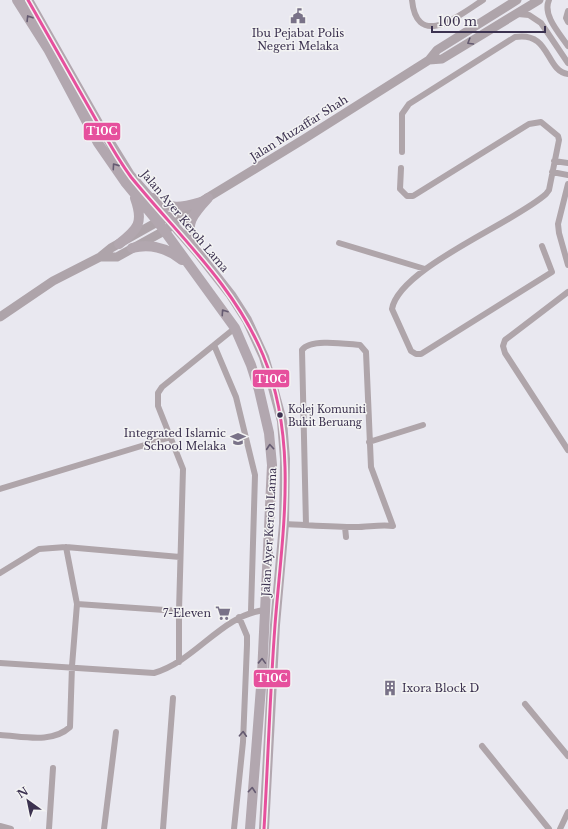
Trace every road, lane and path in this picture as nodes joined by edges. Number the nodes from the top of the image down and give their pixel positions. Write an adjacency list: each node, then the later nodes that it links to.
1 (17, 0): 22 (main road, Jalan Ayer Keroh Lama, one-way to 1)
2 (28, 0): 22 (main road, Jalan Ayer Keroh Lama)
3 (412, 0): 4 (street)
4 (482, 0)
5 (517, 0): 12 (main road, Jalan Muzaffar Shah)
6 (539, 0): 9 (main road, Jalan Muzaffar Shah)
7 (549, 0): 11 (street)
8 (568, 11): 10 (street)
9 (517, 14): 12 (main road, Jalan Muzaffar Shah, one-way to 12); 13 (street)
10 (568, 22)
11 (568, 46)
12 (430, 60): 23 (main road, Jalan Muzaffar Shah)
13 (568, 63)
14 (568, 74): 15 (street)
15 (402, 152)
16 (554, 161): 17 (street); 18 (street); 19 (street)
17 (568, 163)
18 (401, 168)
19 (552, 172): 20 (street); 34 (street)
20 (568, 175)
21 (568, 184): 32 (street)
22 (137, 190): 23 (main road); 24 (main road, Jalan Ayer Keroh Lama); 27 (main road)
23 (204, 200): 24 (main road, Jalan Muzaffar Shah); 30 (main road)
24 (165, 222): 25 (main road, Jalan Ayer Keroh Lama); 27 (main road); 30 (main road, Jalan Ayer Keroh Lama)
25 (164, 231): 29 (main road); 33 (main road, Jalan Ayer Keroh Lama)
26 (339, 243): 34 (street)
27 (119, 244): 31 (main road)
28 (542, 246): 34 (street)
29 (132, 248): 31 (main road); 33 (main road)
30 (198, 253): 44 (main road, Jalan Ayer Keroh Lama)
31 (100, 256): 36 (main road)
32 (568, 265)
33 (190, 266): 37 (main road, Jalan Ayer Keroh Lama, one-way to 33)
34 (426, 270)
35 (568, 292): 42 (street)
36 (0, 317)
37 (235, 328): 38 (street); 52 (main road, Jalan Ayer Keroh Lama, one-way to 37)
38 (214, 345): 40 (street); 54 (street)
39 (423, 425): 41 (street)
40 (171, 436): 43 (street); 49 (street)
41 (369, 442): 45 (street); 46 (street)
42 (568, 450)
43 (0, 489)
44 (284, 524): 45 (street); 67 (main road, Jalan Ayer Keroh Lama)
45 (306, 524): 46 (street)
46 (345, 527): 47 (street)
47 (346, 537)
48 (66, 547): 49 (street); 50 (street); 51 (street)
49 (180, 557): 53 (street)
50 (0, 573)
51 (77, 604): 53 (street); 58 (street)
52 (265, 610): 54 (street); 74 (main road, Jalan Ayer Keroh Lama, one-way to 52)
53 (179, 611): 56 (street)
54 (251, 612): 55 (street)
55 (239, 617): 56 (street); 73 (street, one-way to 55)
56 (179, 662): 58 (street)
57 (0, 663): 58 (street)
58 (72, 666): 62 (street)
59 (173, 698): 72 (street)
60 (525, 704): 64 (street)
61 (116, 732): 71 (street)
62 (0, 735)
63 (482, 746): 77 (street)
64 (568, 756)
65 (53, 768): 70 (street)
66 (568, 812): 78 (street)
67 (264, 813): 75 (main road); 76 (main road, Jalan Ayer Keroh Lama)
68 (0, 826): 69 (street)
69 (11, 829)
70 (49, 829)
71 (104, 829)
72 (163, 829)
73 (234, 829)
74 (250, 829)
75 (260, 829)
76 (264, 829)
77 (549, 829)
78 (560, 829)

